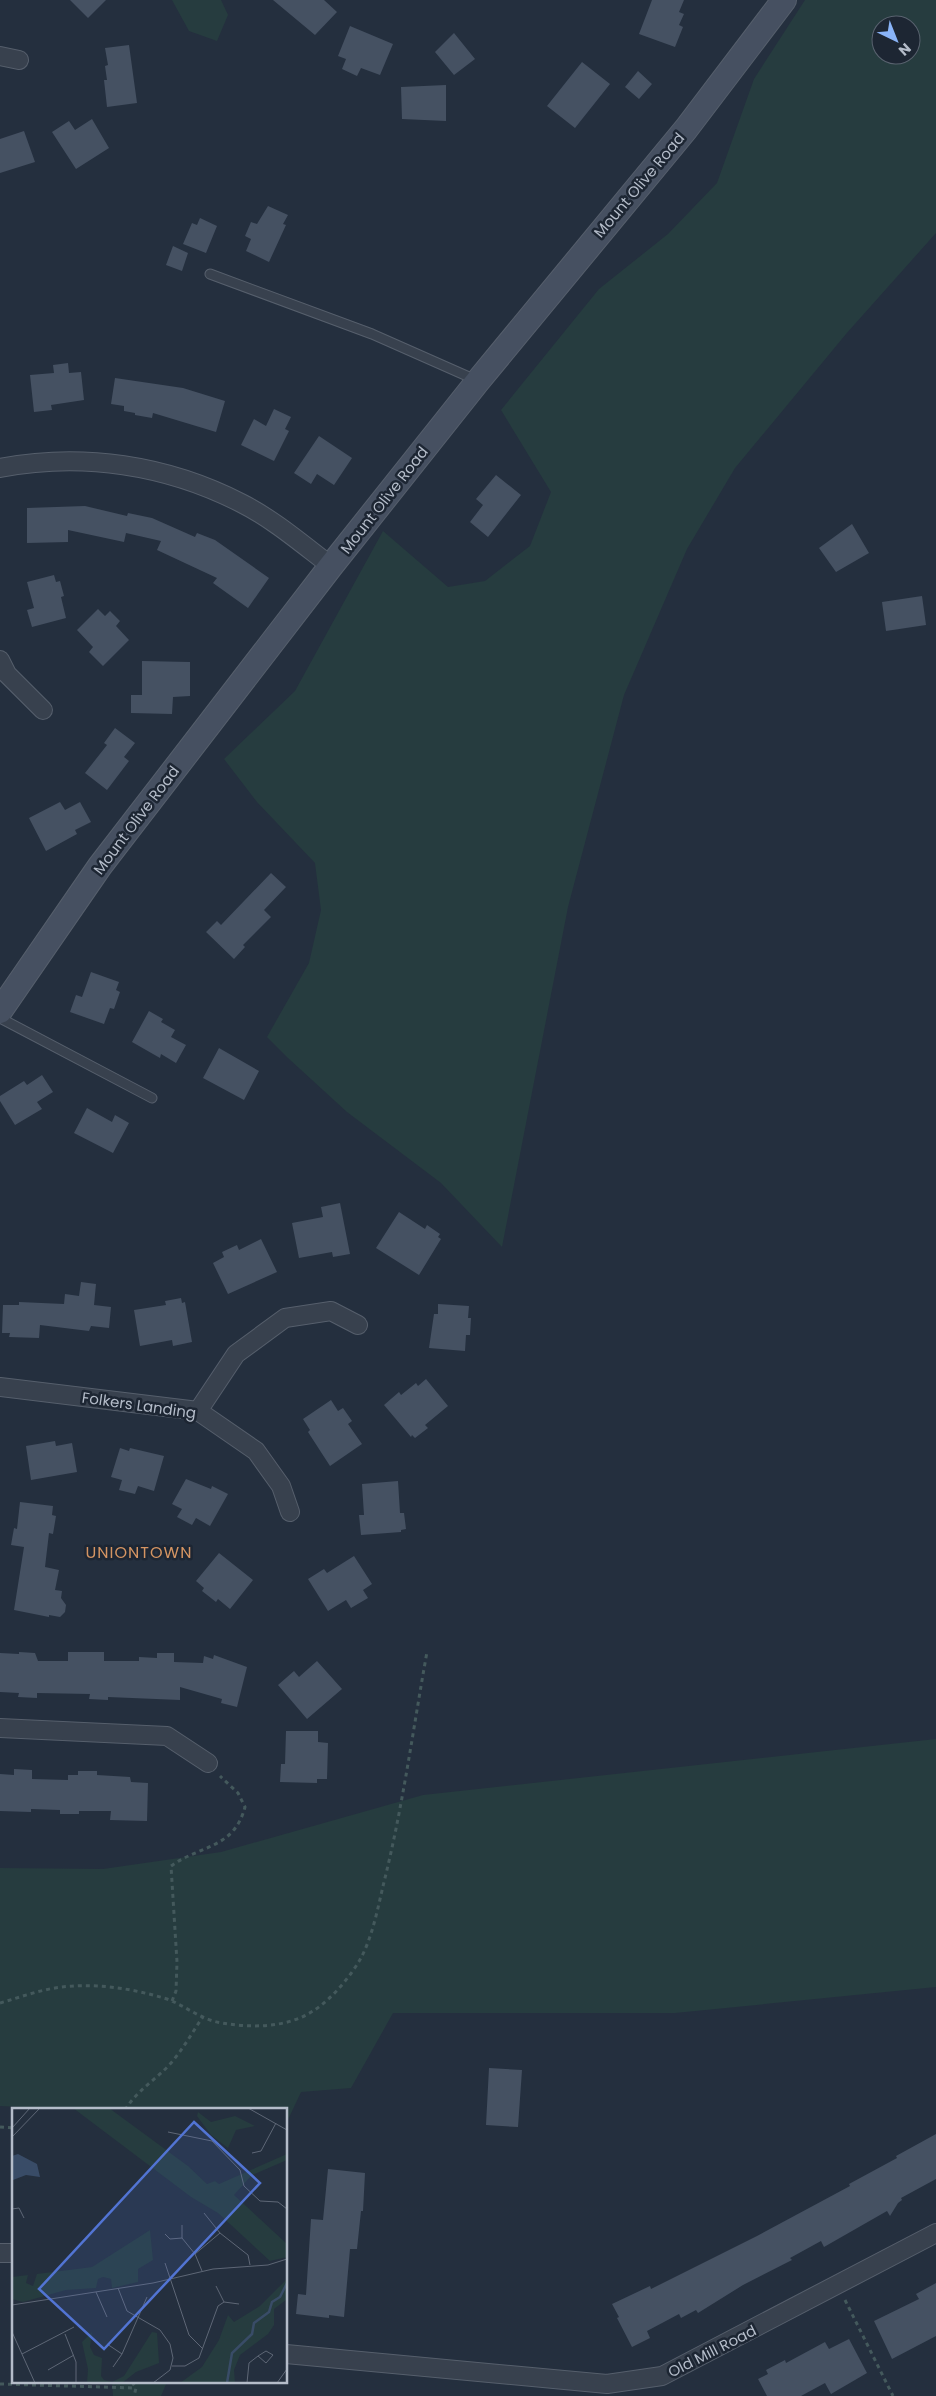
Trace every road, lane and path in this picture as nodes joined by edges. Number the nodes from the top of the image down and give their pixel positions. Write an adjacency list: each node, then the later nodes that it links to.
1 (784, 0): 5 (street, Mount Olive Road)
2 (0, 56): 3 (street)
3 (19, 60)
4 (210, 274): 5 (lane)
5 (478, 381): 7 (street, Mount Olive Road)
6 (0, 468): 7 (street)
7 (331, 566): 10 (street, Mount Olive Road)
8 (0, 660): 9 (street)
9 (43, 710)
10 (0, 1011)
11 (0, 1018): 12 (lane)
12 (152, 1098)
13 (358, 1325): 15 (street)
14 (0, 1387): 15 (street, Folkers Landing)
15 (198, 1411): 16 (street, Folkers Landing)
16 (290, 1512)
17 (427, 1652): 22 (path)
18 (0, 1728): 19 (street)
19 (208, 1763): 20 (path)
20 (172, 2001): 21 (path); 22 (path)
21 (0, 2003)
22 (202, 2018): 23 (path)
23 (126, 2108)
24 (936, 2233): 25 (street, Old Mill Road)
25 (838, 2286): 26 (street, Old Mill Road); 31 (path)
26 (288, 2354)
27 (0, 2384): 29 (path)
28 (133, 2384): 29 (path)
29 (136, 2388): 30 (path)
30 (134, 2396)
31 (892, 2396)

